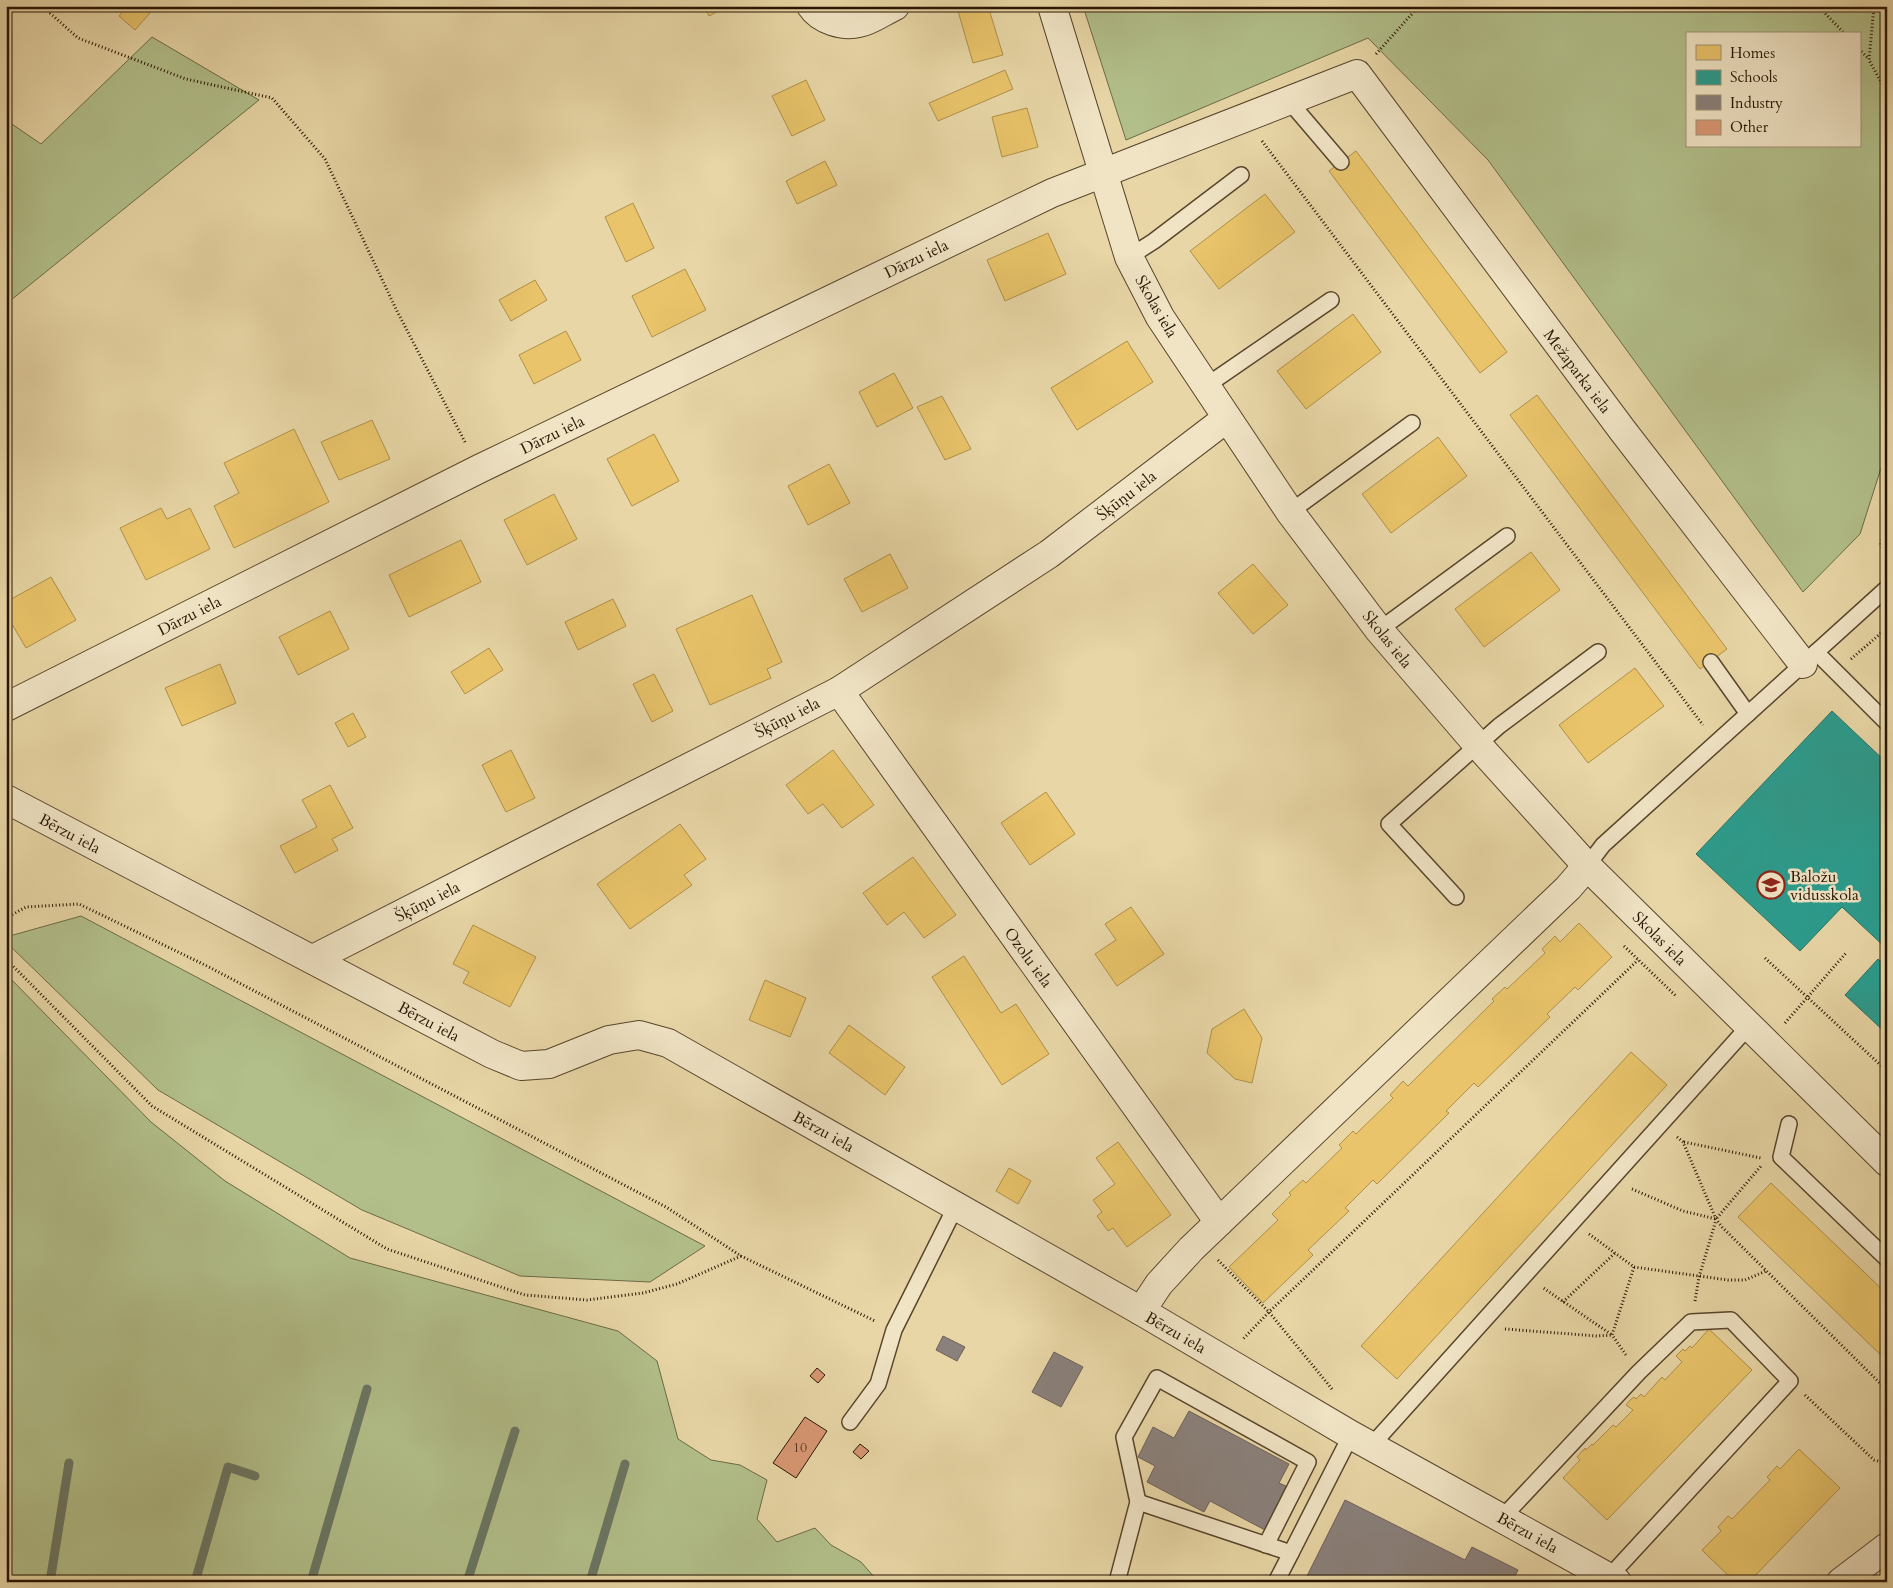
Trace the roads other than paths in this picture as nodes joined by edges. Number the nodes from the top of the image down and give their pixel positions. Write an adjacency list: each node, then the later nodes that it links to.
1 (811, 6): 2 (street)
2 (894, 6)
3 (1052, 6): 7 (street, Skolas iela)
4 (1357, 74): 5 (street, Dārzu iela); 19 (street, Mežaparka iela)
5 (1289, 101): 6 (lane); 7 (street, Dārzu iela)
6 (1341, 162)
7 (1103, 172): 9 (street, Skolas iela); 22 (street, Dārzu iela)
8 (1241, 176): 9 (lane)
9 (1130, 257): 11 (street, Skolas iela)
10 (1331, 300): 11 (lane)
11 (1206, 386): 12 (street, Skolas iela)
12 (1227, 418): 14 (street, Skolas iela); 21 (street, Šķūņu iela)
13 (1412, 423): 14 (lane)
14 (1290, 512): 17 (street, Skolas iela)
15 (1507, 536): 17 (lane)
16 (1887, 588): 19 (lane)
17 (1379, 630): 25 (street, Skolas iela)
18 (1598, 652): 25 (lane)
19 (1809, 658): 23 (lane); 24 (lane)
20 (1710, 662): 23 (lane)
21 (839, 691): 29 (street, Šķūņu iela); 34 (street, Ozolu iela)
22 (6, 708)
23 (1748, 714): 27 (lane)
24 (1887, 723)
25 (1477, 744): 27 (street, Skolas iela); 28 (lane)
26 (6, 799): 29 (street, Bērzu iela)
27 (1588, 866): 30 (street, Skolas iela); 34 (street)
28 (1456, 897)
29 (313, 959): 33 (street, Bērzu iela)
30 (1750, 1026): 32 (street, Skolas iela); 38 (lane)
31 (1789, 1124): 35 (lane)
32 (1887, 1162)
33 (956, 1206): 36 (street, Bērzu iela); 37 (lane)
34 (1220, 1222): 36 (street)
35 (1887, 1259)
36 (1141, 1311): 38 (street, Bērzu iela)
37 (850, 1422)
38 (1361, 1441): 40 (street, Bērzu iela); 43 (lane)
39 (1138, 1502): 41 (lane); 41 (lane); 45 (lane)
40 (1502, 1518): 44 (street, Bērzu iela); 44 (lane)
41 (1266, 1546): 43 (lane)
42 (1887, 1547): 47 (street)
43 (1290, 1553): 46 (lane)
44 (1613, 1579)
45 (1117, 1582)
46 (1276, 1582)
47 (1841, 1582)

